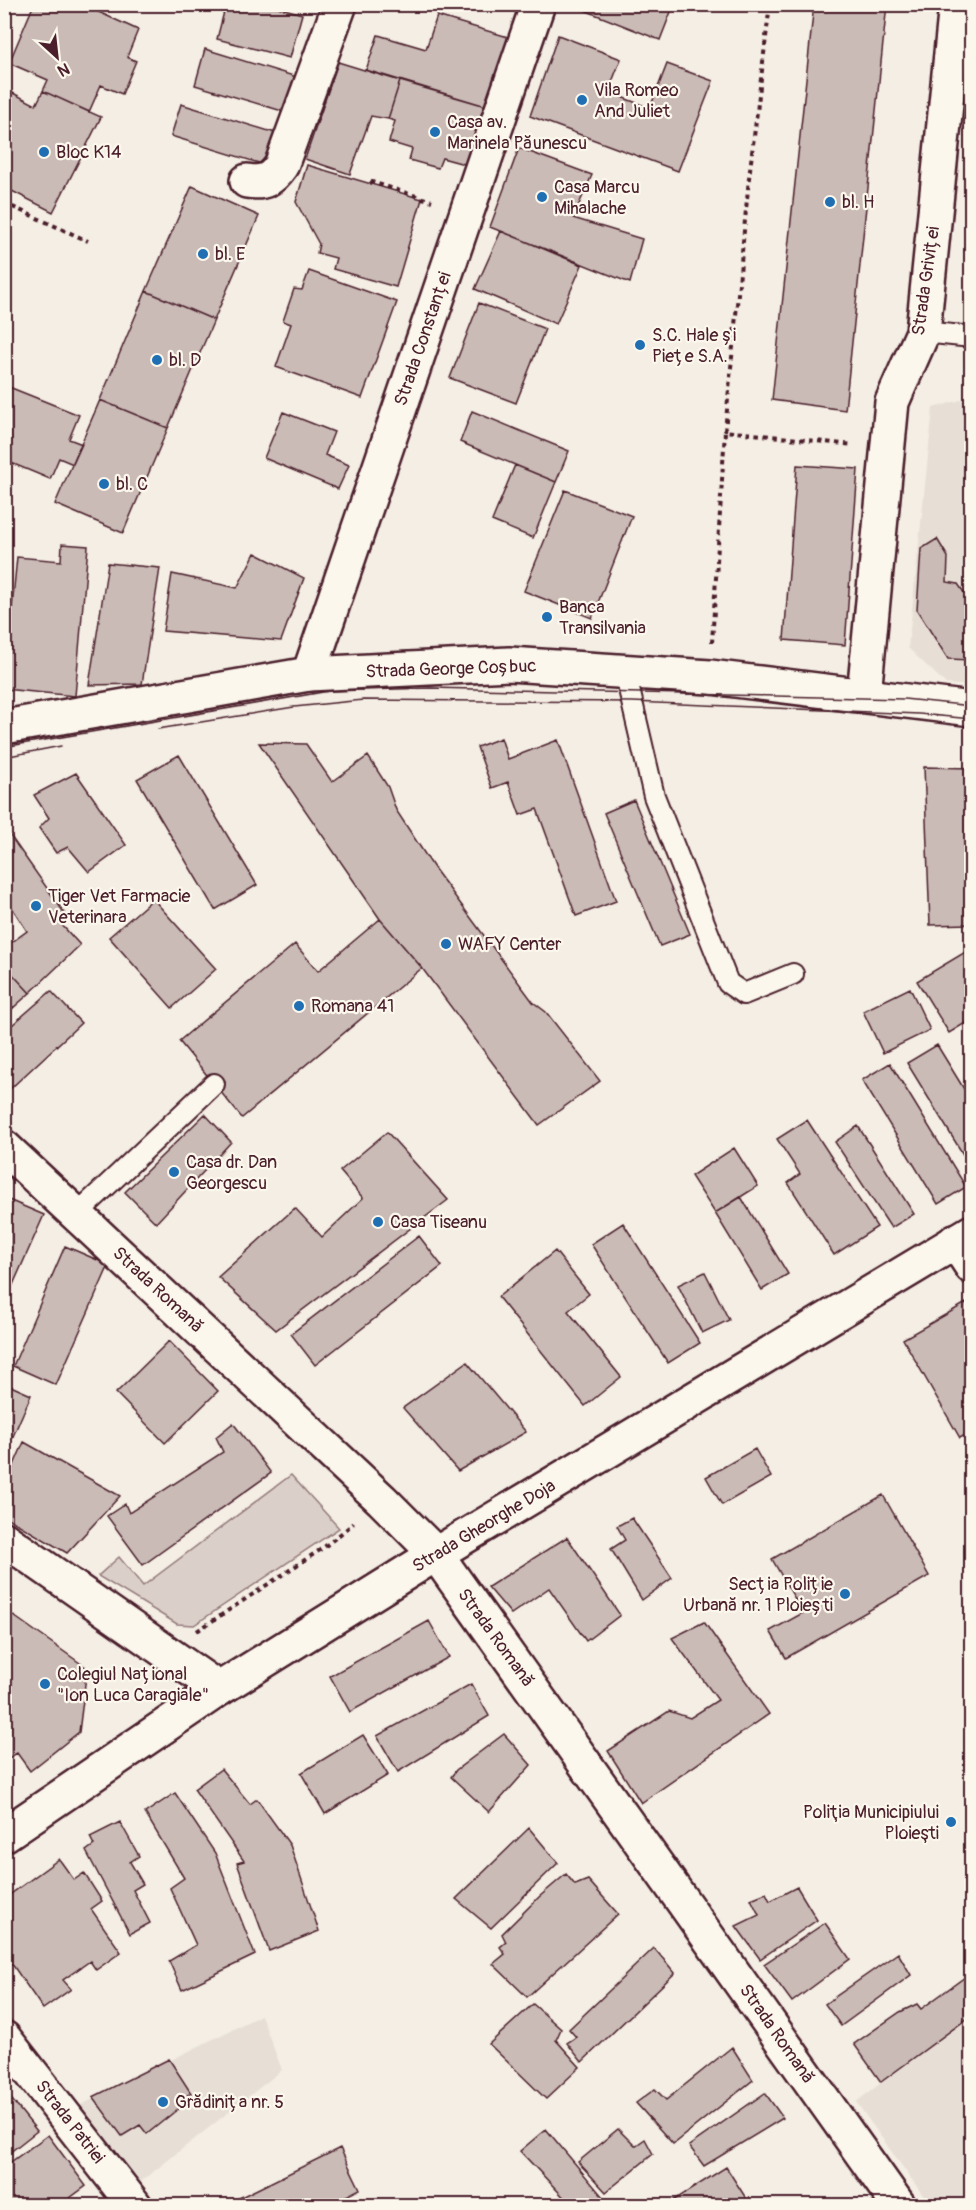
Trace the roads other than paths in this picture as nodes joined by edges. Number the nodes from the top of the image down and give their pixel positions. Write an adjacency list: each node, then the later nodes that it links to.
1 (340, 4): 4 (street)
2 (538, 4): 8 (street, Strada Constanței)
3 (956, 4): 5 (street, Strada Griviței)
4 (248, 182)
5 (923, 332): 6 (lane); 9 (street, Strada Griviței)
6 (972, 337)
7 (625, 672): 8 (street, Strada George Coșbuc); 9 (street, Strada George Coșbuc); 12 (lane)
8 (309, 674): 11 (street, Strada George Coșbuc)
9 (864, 695): 10 (street, Strada George Coșbuc)
10 (972, 709)
11 (4, 727)
12 (793, 974)
13 (214, 1084): 15 (lane)
14 (4, 1147): 15 (street, Strada Romană)
15 (77, 1214): 18 (street, Strada Romană)
16 (966, 1247): 18 (street, Strada Gheorghe Doja)
17 (4, 1539): 19 (street)
18 (436, 1554): 19 (street, Strada Gheorghe Doja); 23 (street, Strada Romană)
19 (219, 1689): 20 (street, Strada Gheorghe Doja)
20 (4, 1835)
21 (4, 2038): 22 (street, Strada Patriei)
22 (135, 2205)
23 (899, 2205)

